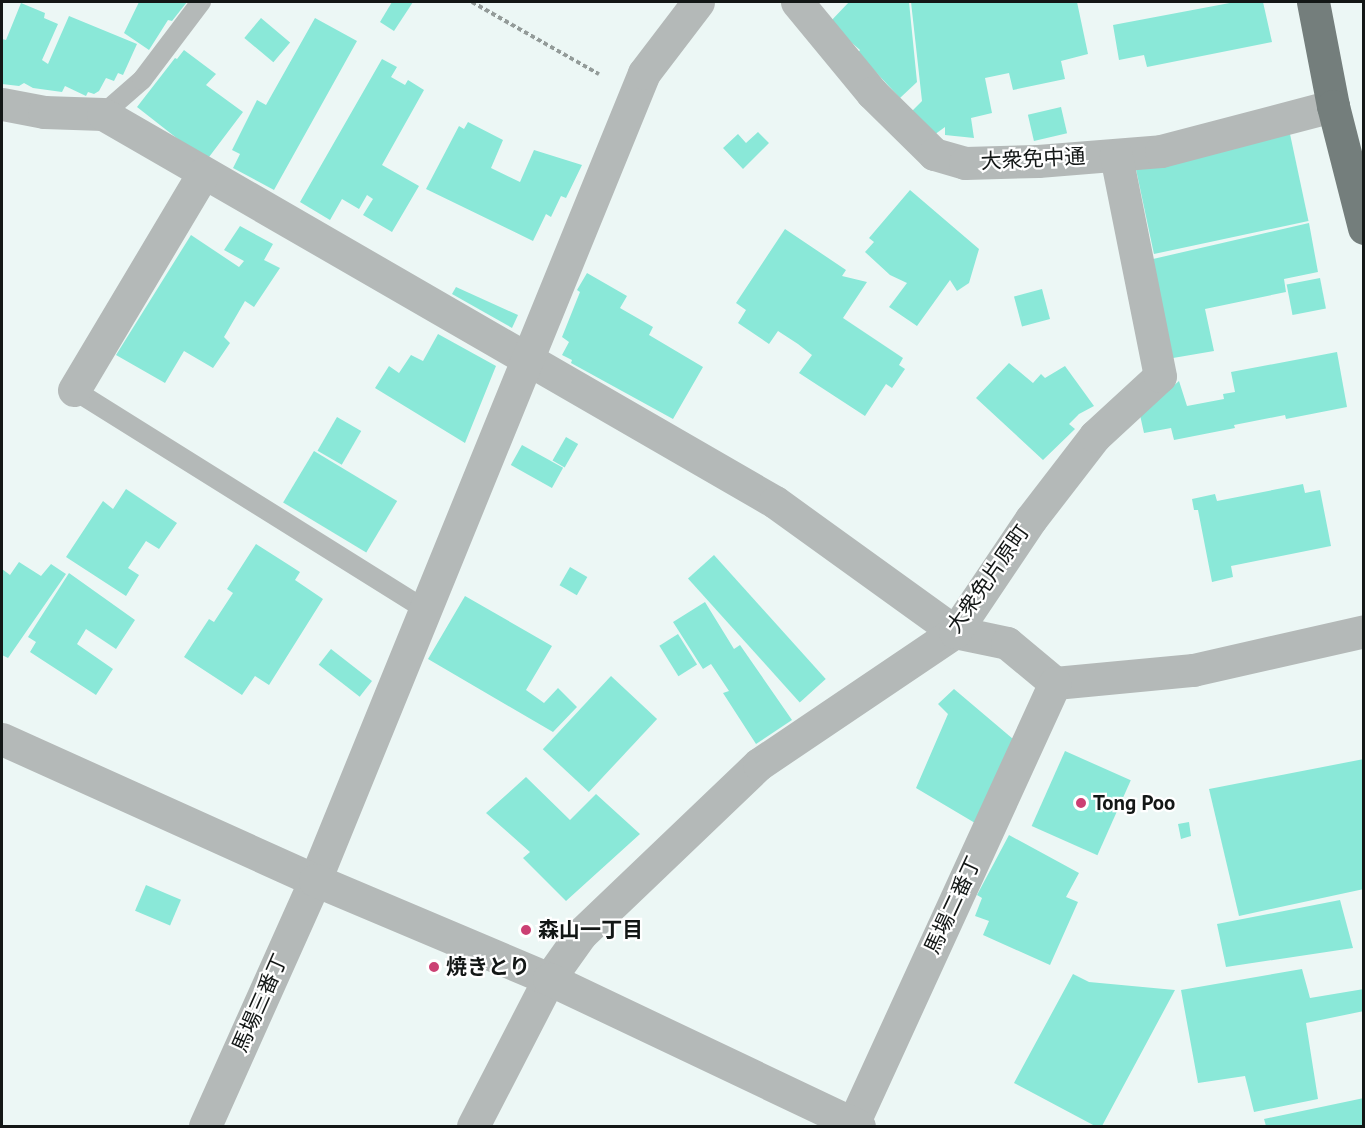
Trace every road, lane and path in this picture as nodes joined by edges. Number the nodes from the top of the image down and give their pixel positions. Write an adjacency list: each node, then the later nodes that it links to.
1 (201, 2): 9 (lane)
2 (472, 2): 6 (path)
3 (698, 2): 6 (street, 馬場三番丁)
4 (797, 2): 10 (street, 大衆免中通)
5 (1313, 2): 8 (highway)
6 (635, 93): 13 (street, 馬場三番丁)
7 (2, 104): 9 (street)
8 (1333, 106): 10 (street, 大衆免中通); 12 (highway)
9 (103, 114): 11 (street)
10 (1116, 155): 17 (street, 大衆免片原町)
11 (203, 174): 13 (street); 14 (street)
12 (1364, 228)
13 (526, 361): 15 (street, 馬場三番丁); 17 (street)
14 (74, 390): 15 (lane)
15 (424, 609): 20 (street, 馬場三番丁)
16 (1364, 631): 18 (street)
17 (955, 632): 18 (street); 21 (street, 大衆免片原町)
18 (1055, 683): 24 (street, 馬場二番丁)
19 (2, 739): 20 (street)
20 (315, 880): 21 (street); 22 (street, 馬場三番丁)
21 (549, 979): 23 (street, 大衆免片原町); 24 (street)
22 (205, 1126)
23 (472, 1126)
24 (855, 1126)

